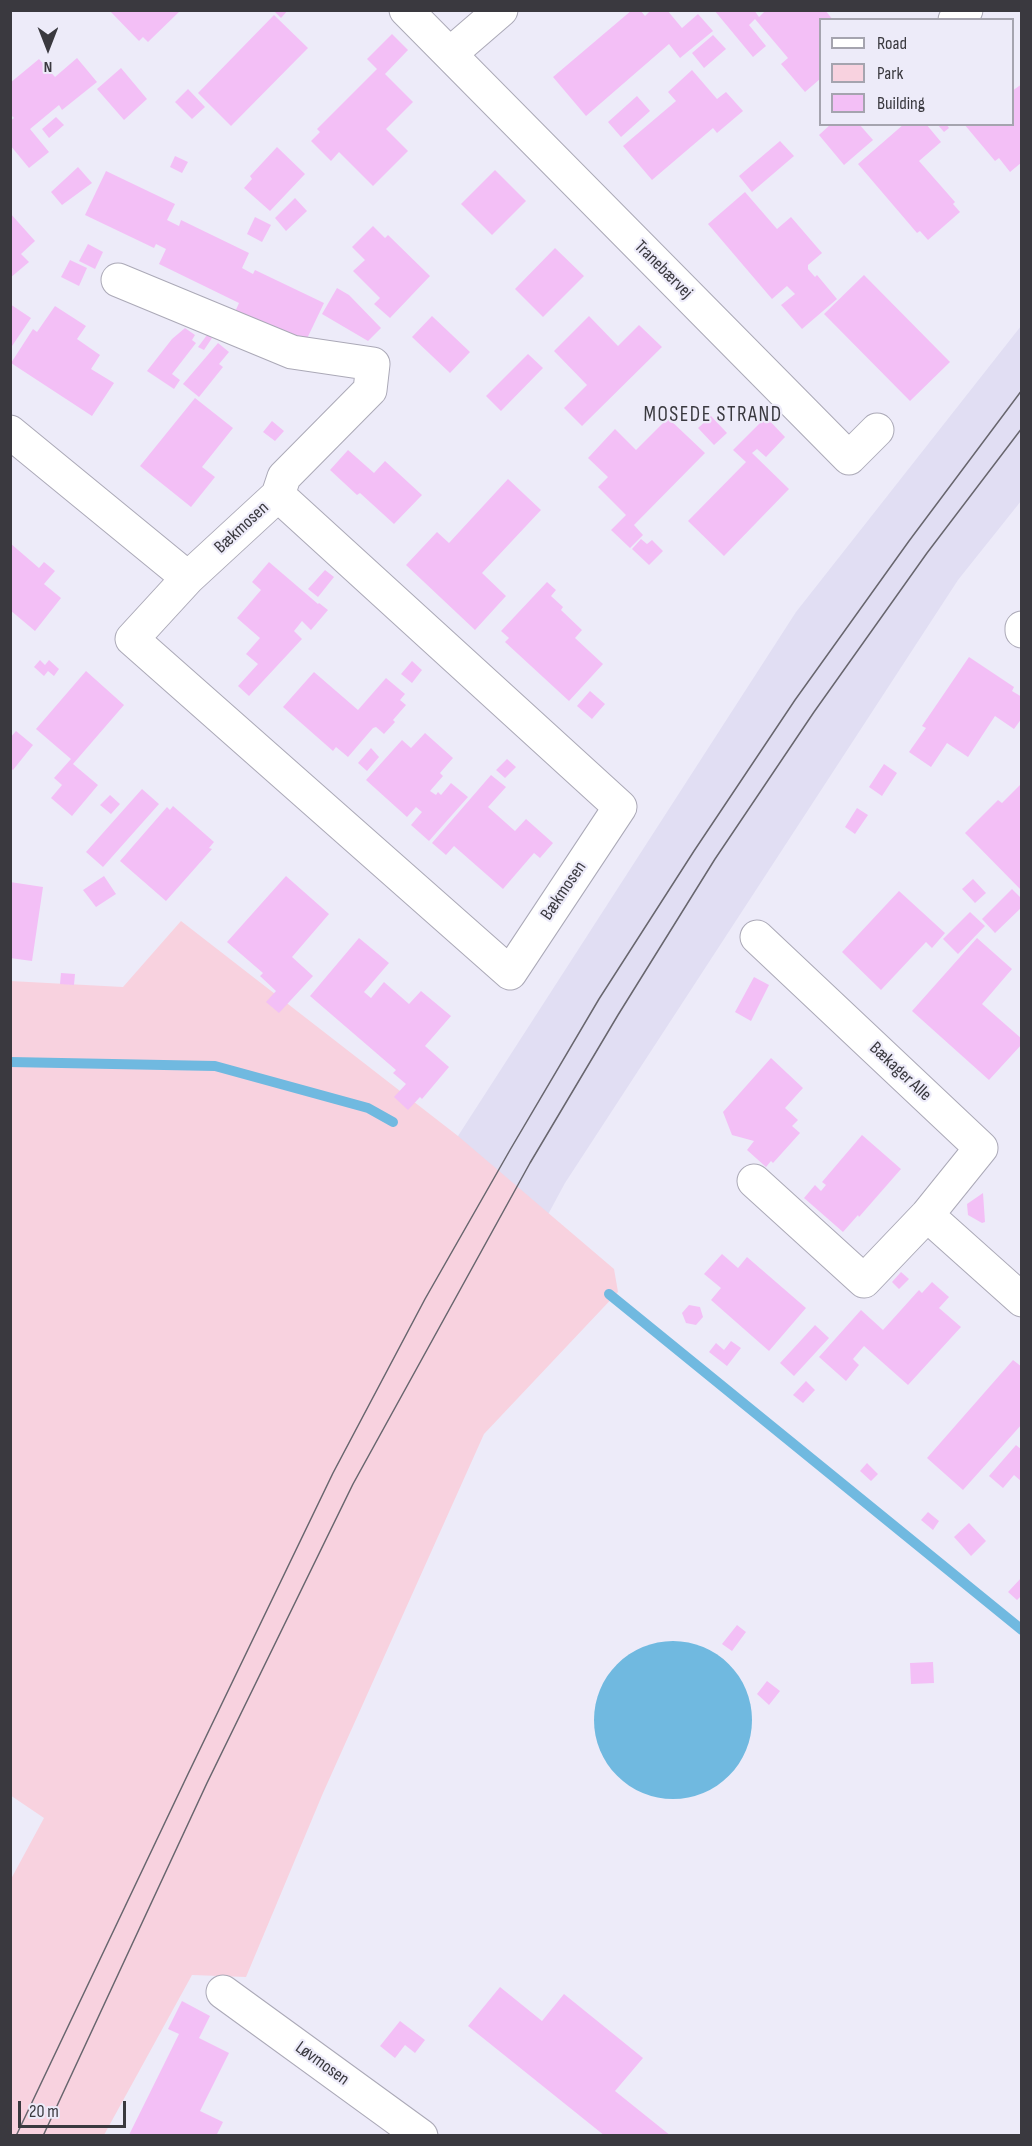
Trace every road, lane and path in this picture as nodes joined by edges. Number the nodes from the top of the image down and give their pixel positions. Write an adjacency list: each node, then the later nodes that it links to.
1 (406, 10): 3 (street, Tranebærvej)
2 (501, 10): 3 (street)
3 (450, 54): 5 (street, Tranebærvej)
4 (118, 280): 7 (street)
5 (877, 430)
6 (10, 432): 8 (street)
7 (278, 495): 8 (street, Bækmosen); 8 (street, Bækmosen)
8 (188, 578)
9 (757, 938): 11 (street, Bækager Alle)
10 (754, 1181): 11 (street, Bækager Alle)
11 (927, 1215): 12 (street)
12 (1022, 1300)
13 (223, 1992): 14 (street, Løvmosen)
14 (421, 2136)

